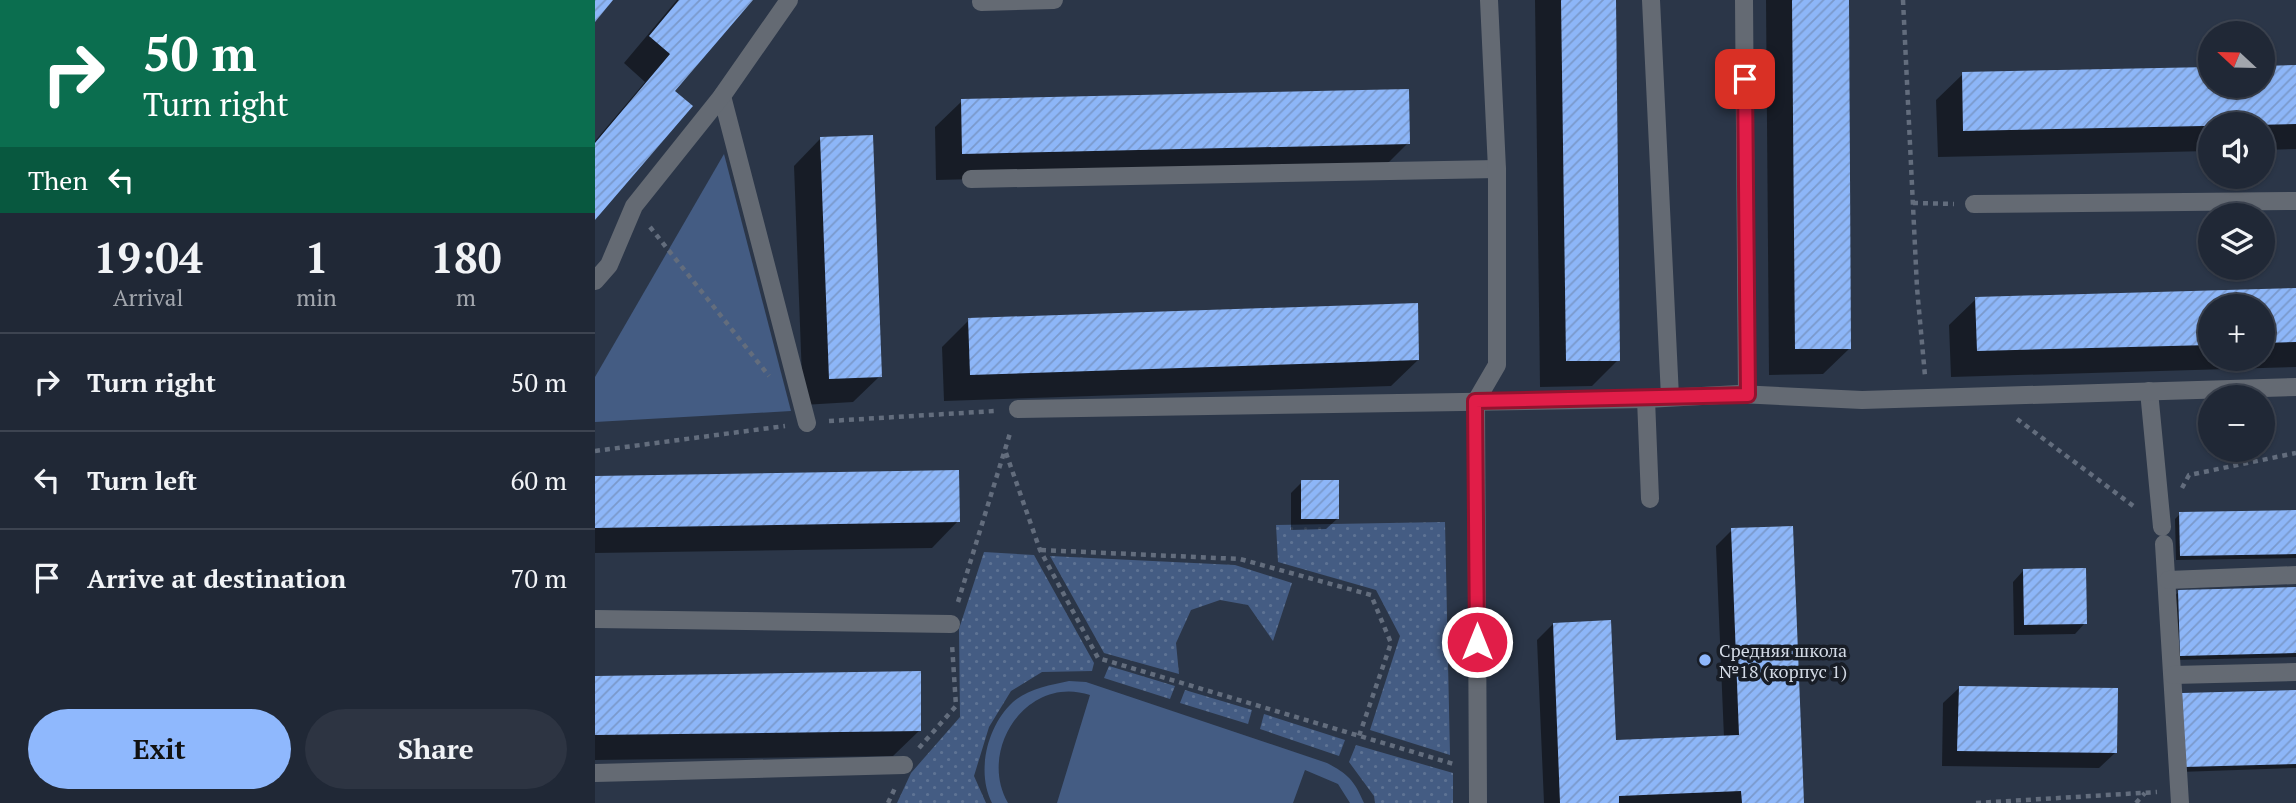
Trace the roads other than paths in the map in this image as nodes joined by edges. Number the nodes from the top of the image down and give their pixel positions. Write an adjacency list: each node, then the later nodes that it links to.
1 (789, 0): 7 (street)
2 (1054, 0): 6 (street)
3 (1489, 0): 8 (street)
4 (1651, 0): 16 (street)
5 (1744, 0): 15 (street)
6 (981, 2)
7 (722, 96): 12 (street); 20 (street)
8 (1497, 169): 9 (street); 18 (street)
9 (971, 179)
10 (2296, 201): 11 (street)
11 (1974, 204)
12 (595, 281)
13 (2296, 387): 14 (street)
14 (2149, 391): 15 (street); 23 (street)
15 (1748, 395): 16 (street)
16 (1670, 397): 17 (street)
17 (1646, 399): 18 (street); 21 (street)
18 (1475, 401): 19 (street); 31 (street)
19 (1018, 409)
20 (807, 423)
21 (1650, 499)
22 (2296, 575): 23 (street)
23 (2168, 580): 27 (street)
24 (595, 619): 25 (street)
25 (951, 624)
26 (2296, 672): 27 (street)
27 (2173, 675): 30 (street)
28 (904, 765): 29 (street)
29 (595, 773)
30 (2179, 797)
31 (1479, 803)

